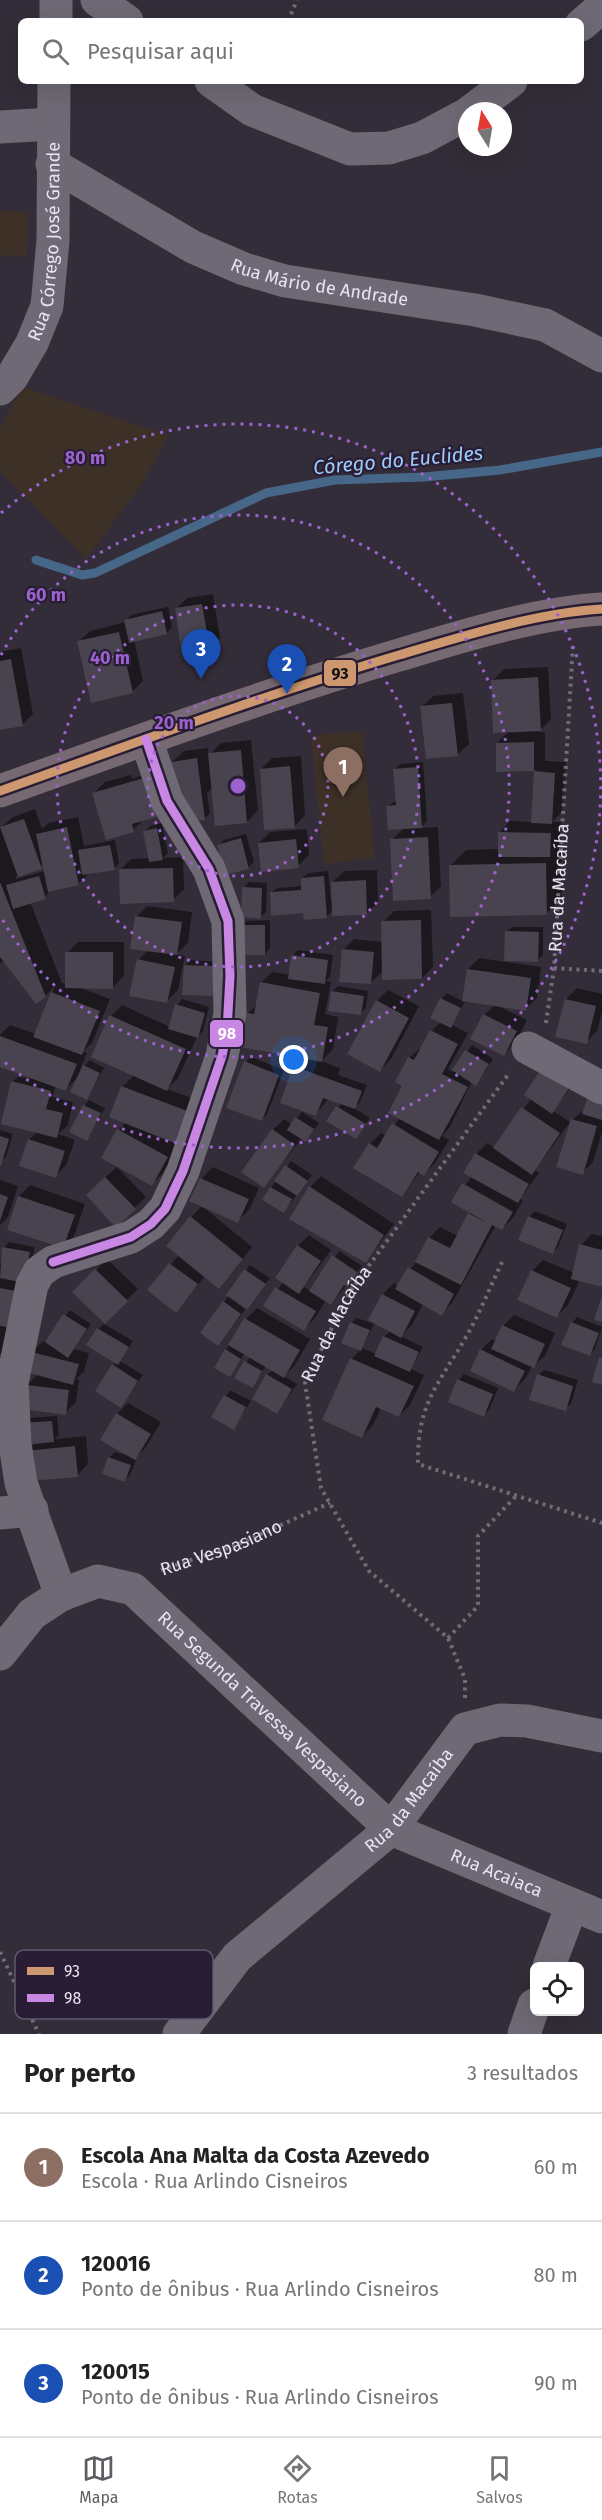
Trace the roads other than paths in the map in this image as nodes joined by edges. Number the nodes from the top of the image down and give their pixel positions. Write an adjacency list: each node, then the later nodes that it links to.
1 (56, 0): 4 (street)
2 (97, 0): 5 (street)
3 (602, 7): 6 (street)
4 (56, 18)
5 (123, 18)
6 (584, 22)
7 (54, 84): 12 (street, Rua Córrego José Grande)
8 (215, 84): 11 (street)
9 (507, 84): 10 (street)
10 (483, 102)
11 (458, 120)
12 (53, 124): 13 (street); 14 (street, Rua Córrego José Grande)
13 (0, 127)
14 (52, 164): 15 (street, Rua Mário de Andrade); 16 (street, Rua Córrego José Grande)
15 (602, 356)
16 (0, 389)
17 (588, 610): 18 (main road)
18 (146, 739): 19 (main road); 22 (street)
19 (0, 792)
20 (528, 1048): 21 (street)
21 (602, 1088)
22 (32, 1510): 23 (street); 24 (street)
23 (0, 1513)
24 (61, 1595): 25 (street); 27 (street, Rua Segunda Travessa Vespasiano)
25 (0, 1654)
26 (602, 1736): 27 (street, Rua da Macaíba)
27 (391, 1829): 28 (street, Rua Acaiaca); 31 (street, Rua da Macaíba)
28 (572, 1905): 29 (street, Rua Acaiaca); 30 (street)
29 (602, 1917)
30 (551, 1962)
31 (213, 1989)
32 (530, 2016): 35 (street)
33 (190, 2019): 34 (street, Rua da Macaíba)
34 (179, 2034)
35 (524, 2034)

